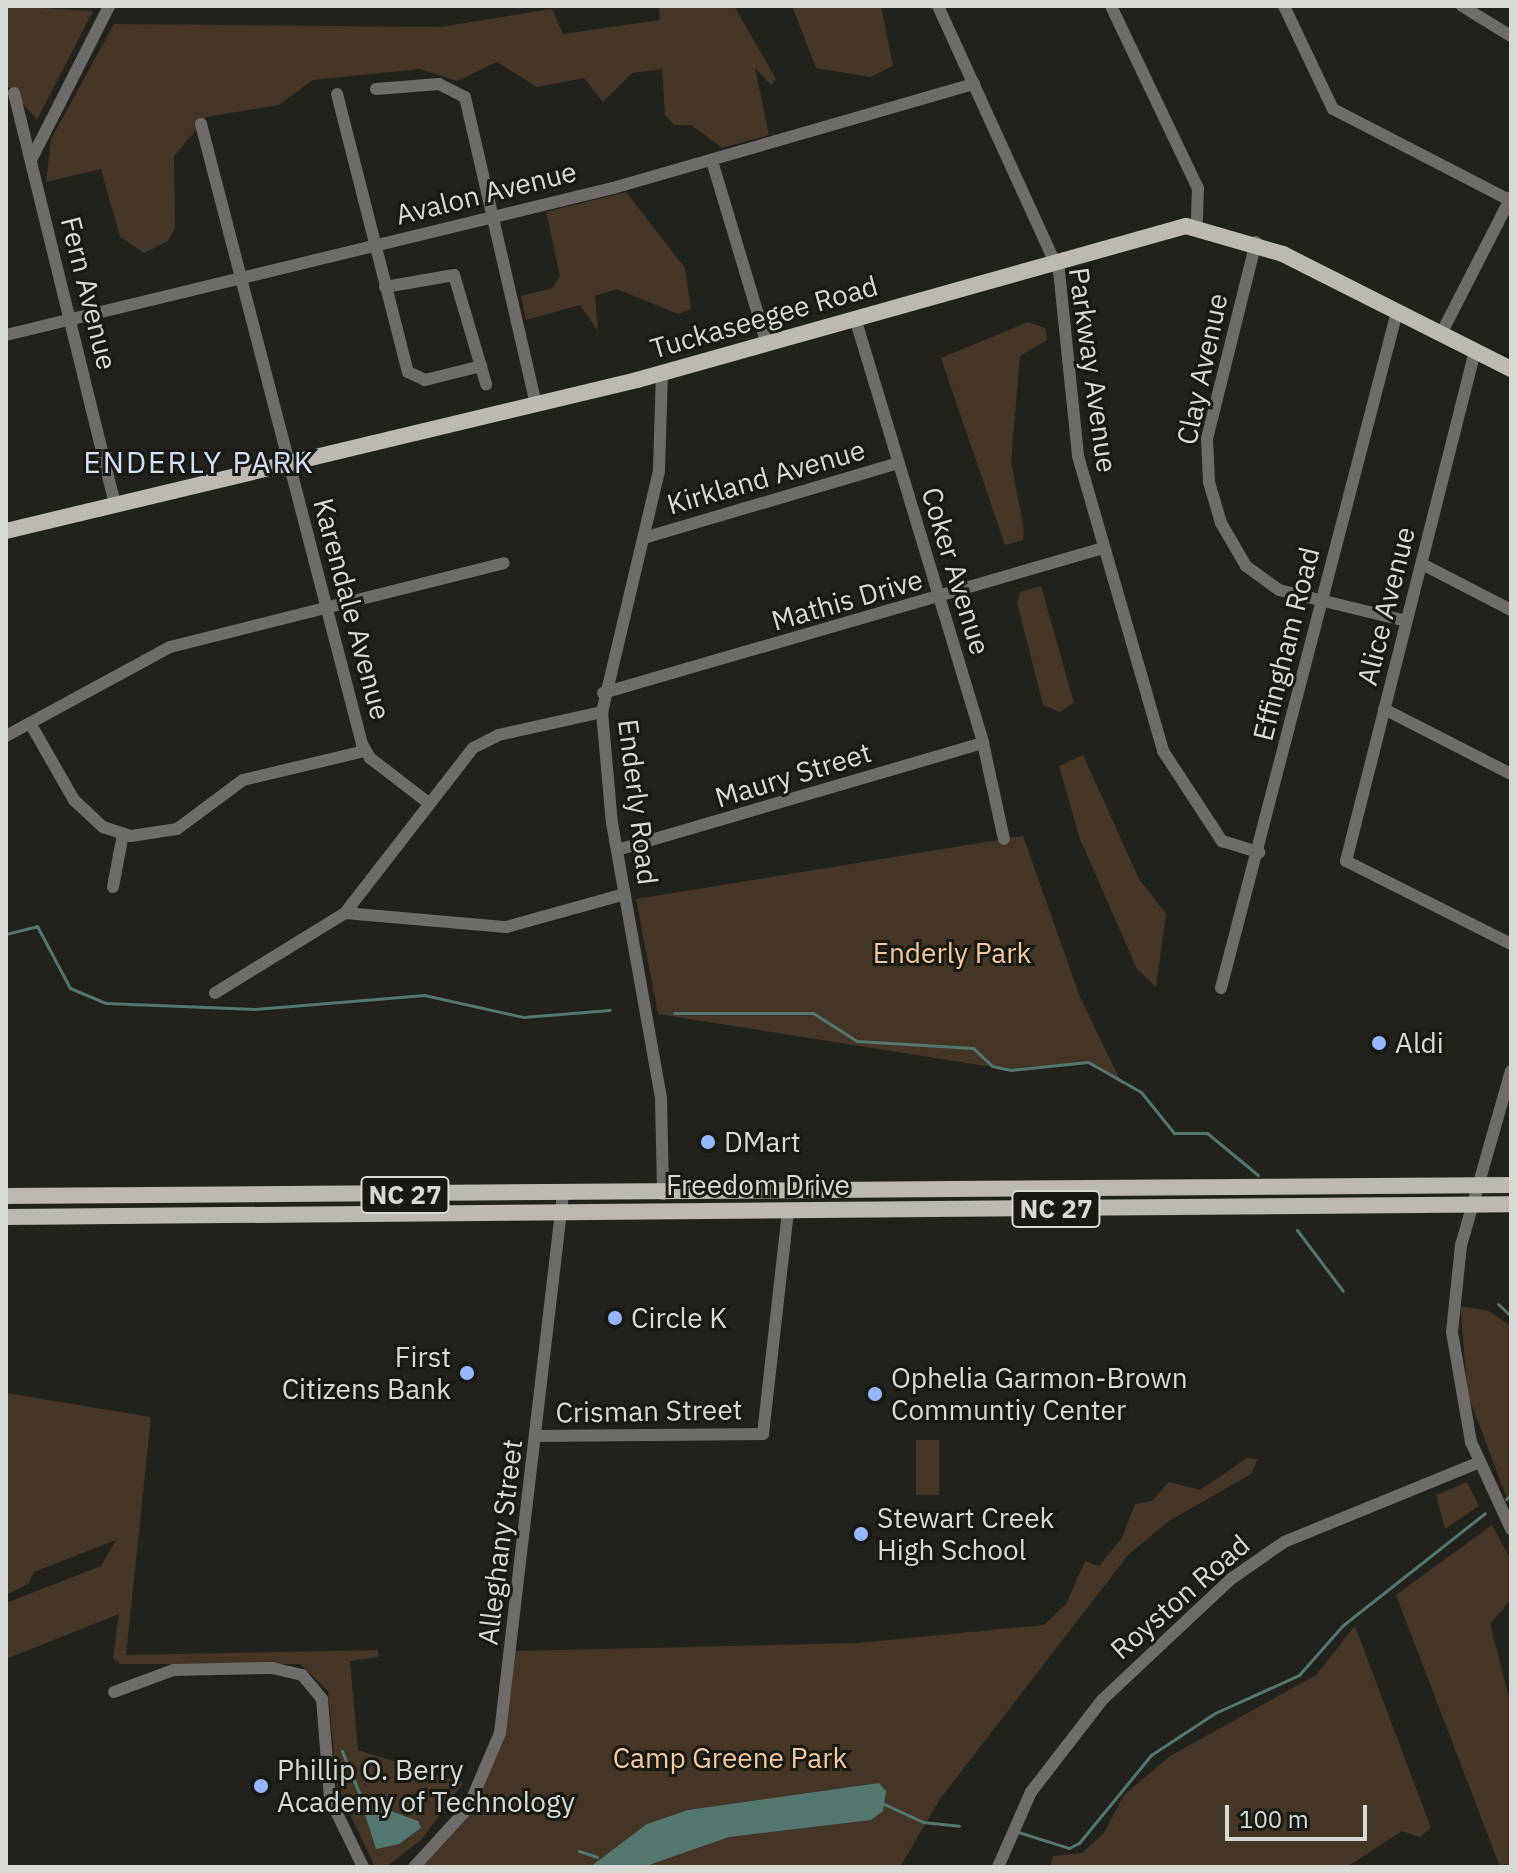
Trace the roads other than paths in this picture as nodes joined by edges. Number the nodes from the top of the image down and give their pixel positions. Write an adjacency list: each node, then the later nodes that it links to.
1 (109, 6): 13 (street)
2 (938, 6): 8 (street, Parkway Avenue)
3 (1129, 6): 5 (street)
4 (1284, 6): 15 (street)
5 (1113, 9): 17 (street)
6 (1471, 9): 7 (street)
7 (1511, 36)
8 (974, 84): 14 (street, Avalon Avenue); 20 (street, Parkway Avenue)
9 (376, 89): 16 (street)
10 (14, 93): 13 (street, Fern Avenue)
11 (337, 94): 19 (street)
12 (201, 124): 21 (street, Karendale Avenue)
13 (31, 160): 25 (street, Fern Avenue)
14 (712, 161): 16 (street, Avalon Avenue); 28 (street)
15 (1511, 199): 26 (street)
16 (492, 217): 19 (street, Avalon Avenue); 34 (street)
17 (1197, 226): 18 (main road, Tuckaseegee Road); 20 (main road, Tuckaseegee Road)
18 (1256, 242): 23 (main road, Tuckaseegee Road); 44 (street, Clay Avenue)
19 (373, 245): 21 (street, Avalon Avenue); 22 (street)
20 (1054, 259): 24 (main road, Tuckaseegee Road); 40 (street, Parkway Avenue)
21 (240, 278): 25 (street, Avalon Avenue); 35 (street, Karendale Avenue)
22 (385, 287): 30 (street); 30 (street)
23 (1397, 312): 26 (main road, Tuckaseegee Road); 44 (street, Effingham Road)
24 (855, 318): 28 (main road, Tuckaseegee Road); 36 (street, Coker Avenue)
25 (71, 319): 27 (street, Avalon Avenue); 37 (street, Fern Avenue)
26 (1441, 334): 29 (main road, Tuckaseegee Road)
27 (6, 335)
28 (767, 344): 32 (main road, Tuckaseegee Road)
29 (1475, 351): 31 (main road, Tuckaseegee Road); 42 (street, Alice Avenue)
30 (481, 366): 33 (street)
31 (1511, 369)
32 (662, 373): 34 (main road, Tuckaseegee Road); 39 (street, Enderly Road)
33 (486, 384)
34 (536, 404): 35 (main road, Tuckaseegee Road)
35 (288, 463): 37 (main road, Tuckaseegee Road); 45 (street, Karendale Avenue)
36 (898, 463): 39 (street, Kirkland Avenue); 43 (street, Coker Avenue)
37 (115, 505): 38 (main road, Tuckaseegee Road)
38 (6, 531)
39 (647, 537): 48 (street, Enderly Road)
40 (1103, 548): 43 (street, Mathis Drive); 60 (street, Parkway Avenue)
41 (504, 563): 45 (street)
42 (1422, 564): 46 (street); 47 (street, Alice Avenue)
43 (939, 598): 48 (street, Mathis Drive); 53 (street, Coker Avenue)
44 (1322, 601): 47 (street, Clay Avenue); 60 (street, Effingham Road)
45 (328, 607): 51 (street); 54 (street, Karendale Avenue)
46 (1511, 610)
47 (1406, 621): 49 (street, Alice Avenue)
48 (603, 693): 50 (street, Enderly Road)
49 (1384, 709): 55 (street); 64 (street, Alice Avenue)
50 (602, 712): 56 (street); 59 (street, Enderly Road)
51 (30, 723): 52 (street); 57 (street)
52 (6, 736)
53 (983, 743): 58 (street, Coker Avenue); 59 (street, Maury Street)
54 (365, 751): 56 (street, Karendale Avenue); 57 (street)
55 (1511, 774)
56 (426, 801): 63 (street)
57 (123, 834): 61 (street)
58 (1004, 839)
59 (617, 850): 62 (street, Enderly Road)
60 (1259, 852): 65 (street, Effingham Road)
61 (113, 887)
62 (625, 894): 63 (street); 73 (street, Enderly Road)
63 (345, 913): 66 (street)
64 (1511, 944)
65 (1221, 988)
66 (215, 993)
67 (1511, 1071): 68 (street)
68 (1479, 1185): 69 (main road, Freedom Drive / NC 27); 70 (main road, Freedom Drive / NC 27); 77 (street)
69 (1511, 1185)
70 (1139, 1189): 71 (main road, Freedom Drive / NC 27); 78 (main road)
71 (888, 1192): 73 (main road, Freedom Drive / NC 27); 79 (main road)
72 (563, 1194): 73 (main road, Freedom Drive / NC 27); 75 (main road, Freedom Drive / NC 27); 80 (street, Alleghany Street)
73 (663, 1194)
74 (6, 1196): 75 (main road, Freedom Drive / NC 27)
75 (186, 1196): 81 (main road)
76 (1511, 1204): 77 (main road, Freedom Drive / NC 27)
77 (1473, 1205): 78 (main road, Freedom Drive / NC 27); 84 (street)
78 (1069, 1208): 79 (main road, Freedom Drive / NC 27)
79 (788, 1211): 80 (main road, Freedom Drive / NC 27); 83 (street, Crisman Street)
80 (563, 1214): 81 (main road, Freedom Drive / NC 27); 83 (street, Alleghany Street)
81 (185, 1215): 82 (main road, Freedom Drive / NC 27)
82 (6, 1217)
83 (536, 1436): 88 (street, Alleghany Street)
84 (1478, 1463): 85 (street); 89 (street, Royston Road)
85 (1511, 1529)
86 (114, 1692): 87 (street)
87 (363, 1867)
88 (414, 1867)
89 (998, 1867)

